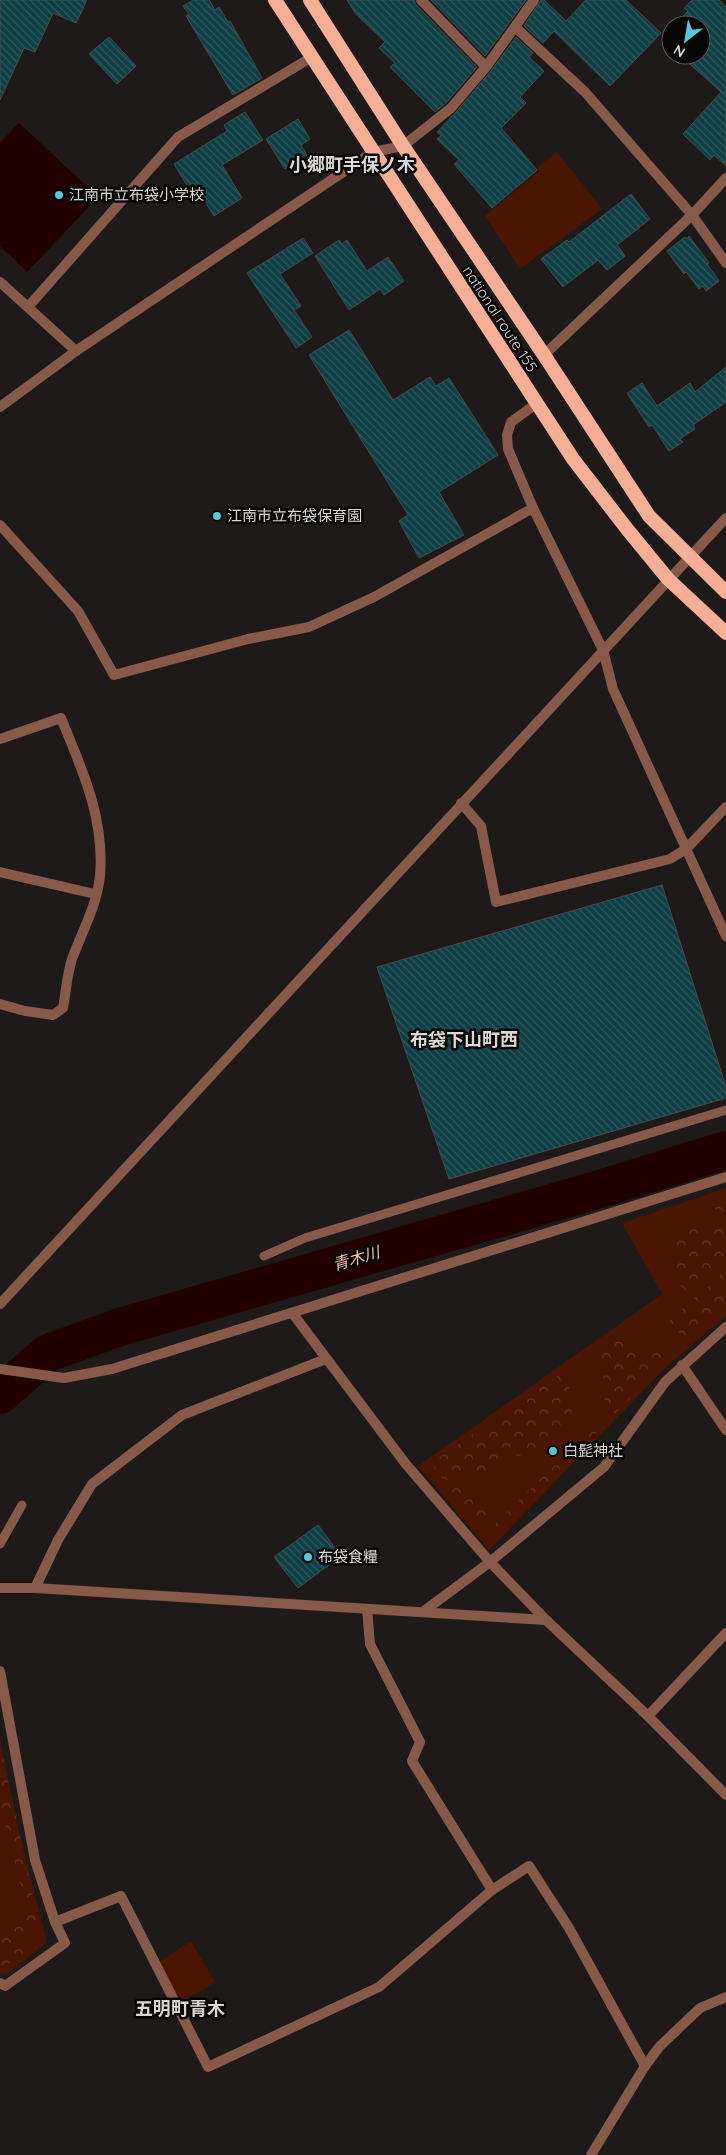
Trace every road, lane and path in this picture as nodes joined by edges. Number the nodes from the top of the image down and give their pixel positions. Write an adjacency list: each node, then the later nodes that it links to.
1 (275, 0): 6 (highway, national route 155)
2 (310, 0): 8 (highway, national route 155)
3 (421, 0): 7 (street)
4 (534, 0): 5 (street)
5 (515, 27): 7 (street); 11 (street)
6 (312, 57): 9 (highway, national route 155); 14 (street)
7 (486, 67): 8 (street)
8 (403, 146): 9 (street); 16 (highway, national route 155)
9 (373, 152): 15 (street); 17 (highway, national route 155)
10 (726, 178): 11 (street)
11 (692, 215): 12 (street); 16 (street)
12 (726, 263)
13 (0, 282): 14 (street)
14 (28, 307): 15 (street)
15 (76, 352): 18 (street)
16 (544, 355): 22 (highway, national route 155)
17 (536, 404): 19 (street); 23 (highway, national route 155)
18 (0, 407)
19 (533, 508): 21 (street); 26 (street)
20 (726, 518): 22 (street)
21 (0, 525)
22 (690, 556): 23 (street); 24 (highway, national route 155)
23 (668, 579): 25 (highway, national route 155); 26 (street)
24 (726, 592)
25 (726, 633)
26 (603, 650): 28 (street); 30 (street)
27 (0, 739): 32 (street)
28 (461, 803): 30 (street); 38 (street)
29 (726, 806): 30 (street)
30 (686, 849): 33 (street)
31 (0, 872): 32 (street)
32 (95, 894): 34 (street)
33 (726, 936)
34 (0, 1004)
35 (726, 1110): 37 (lane)
36 (726, 1177): 39 (street)
37 (264, 1256)
38 (0, 1304)
39 (293, 1314): 41 (street); 43 (street)
40 (726, 1327): 42 (street)
41 (326, 1359): 47 (street); 49 (street)
42 (682, 1366): 44 (street); 47 (street)
43 (3, 1370)
44 (726, 1430)
45 (22, 1505): 46 (lane)
46 (0, 1544)
47 (490, 1562): 51 (street); 52 (street)
48 (0, 1588): 49 (street)
49 (35, 1588): 50 (street)
50 (367, 1609): 51 (street); 57 (street)
51 (424, 1611): 52 (street)
52 (546, 1620): 55 (street)
53 (726, 1633): 55 (street)
54 (0, 1671): 58 (street)
55 (648, 1716): 56 (street)
56 (726, 1795)
57 (492, 1890): 58 (street); 61 (street)
58 (55, 1922): 59 (street)
59 (0, 1983)
60 (726, 1997): 61 (street)
61 (645, 2066): 62 (street)
62 (591, 2155)

